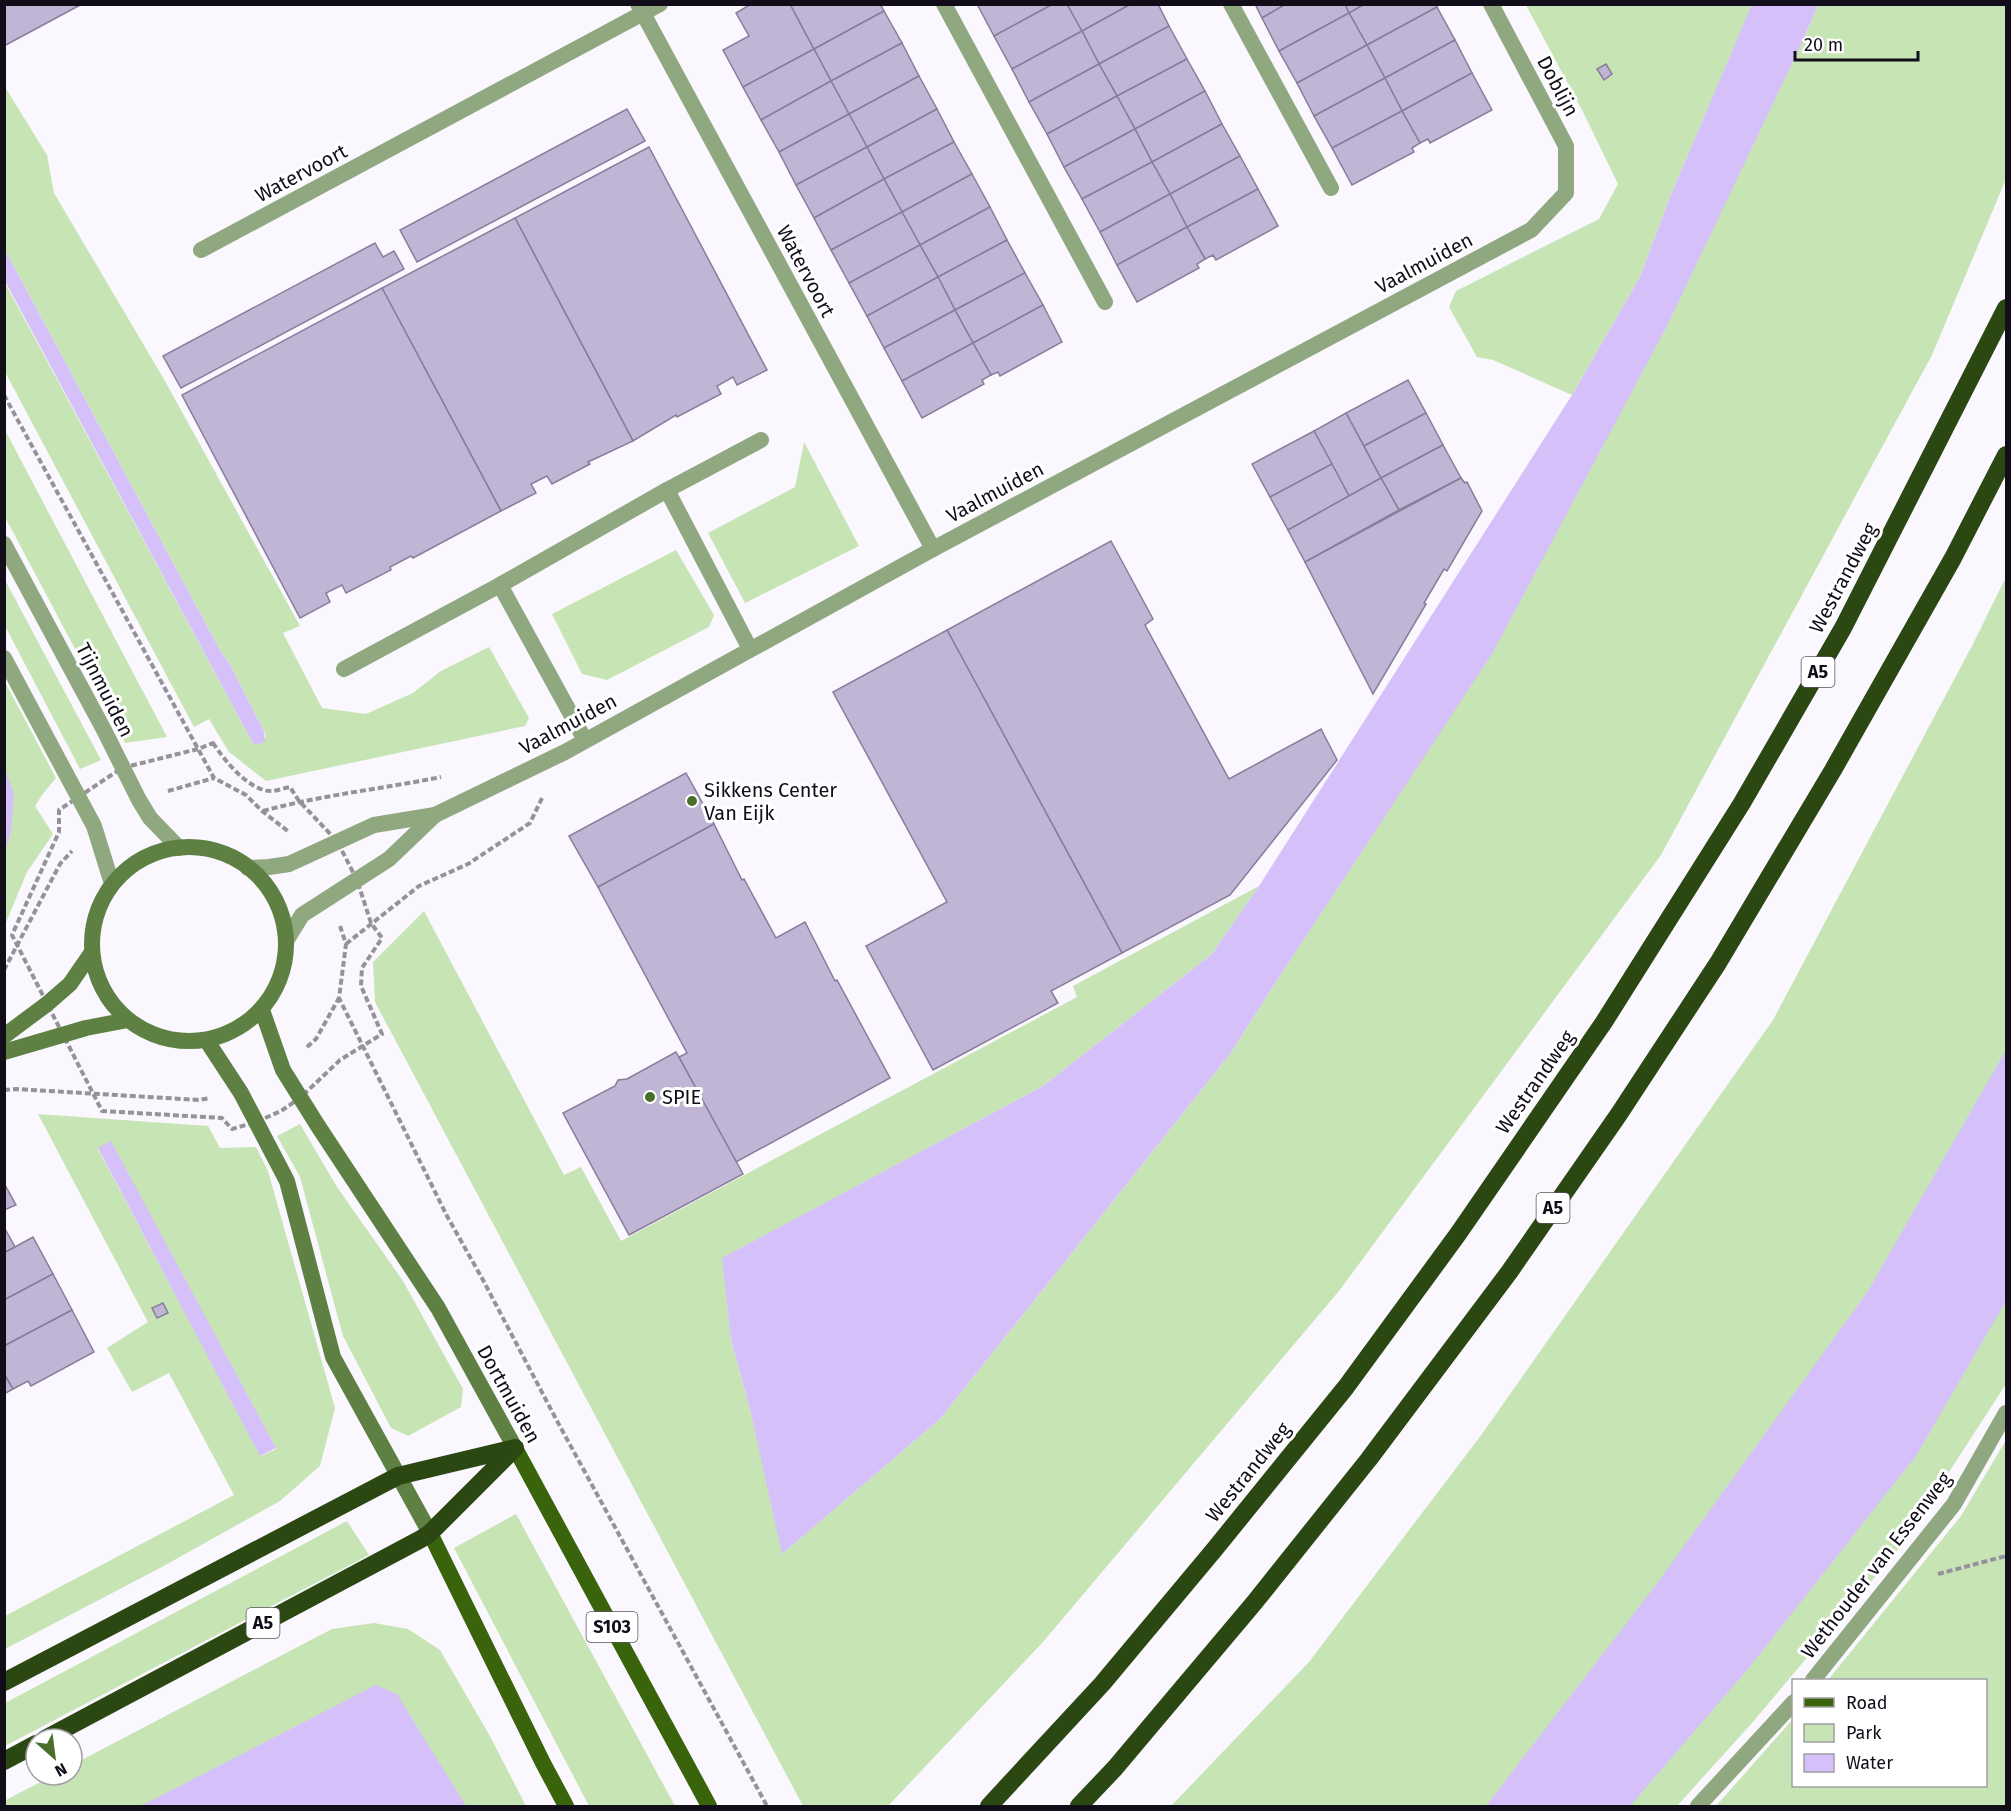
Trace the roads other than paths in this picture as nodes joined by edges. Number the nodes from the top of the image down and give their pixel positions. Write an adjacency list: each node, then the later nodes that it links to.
1 (660, 4): 5 (street)
2 (944, 4): 9 (street)
3 (1231, 4): 6 (street)
4 (1491, 4): 7 (street, Doblijn)
5 (640, 9): 8 (street, Watervoort); 15 (street, Watervoort)
6 (1331, 188)
7 (1566, 193): 15 (street, Vaalmuiden)
8 (201, 250)
9 (1106, 302)
10 (2007, 308): 44 (highway, Westrandweg / A5)
11 (761, 440): 13 (street)
12 (2007, 455): 45 (highway, A5)
13 (667, 490): 16 (street); 17 (street)
14 (4, 543): 22 (street, Tijnmuiden)
15 (933, 549): 17 (street, Vaalmuiden)
16 (500, 585): 19 (street); 20 (street)
17 (750, 649): 20 (street, Vaalmuiden)
18 (4, 658): 24 (street)
19 (344, 669)
20 (585, 740): 21 (street, Vaalmuiden)
21 (435, 815): 23 (street, Vaalmuiden); 25 (street, Vaalmuiden)
22 (179, 848): 23 (main road); 24 (main road)
23 (249, 868): 25 (main road)
24 (112, 884): 26 (main road)
25 (286, 941): 27 (main road)
26 (92, 952): 28 (main road); 29 (main road)
27 (262, 1010): 30 (main road); 33 (main road, Dortmuiden / S103)
28 (128, 1020): 30 (main road); 31 (main road)
29 (4, 1036)
30 (207, 1041): 34 (main road)
31 (4, 1052)
32 (2007, 1413): 36 (street, Wethouder van Essenweg)
33 (515, 1448): 34 (highway); 35 (highway, A5); 43 (main road, Dortmuiden / S103)
34 (398, 1476): 35 (main road); 37 (highway)
35 (430, 1533): 39 (highway, A5); 42 (main road)
36 (1814, 1679)
37 (4, 1682)
38 (1792, 1704): 46 (street)
39 (67, 1727)
40 (24, 1750): 41 (highway)
41 (4, 1761)
42 (566, 1806)
43 (709, 1806)
44 (989, 1806)
45 (1079, 1806)
46 (1698, 1806)

